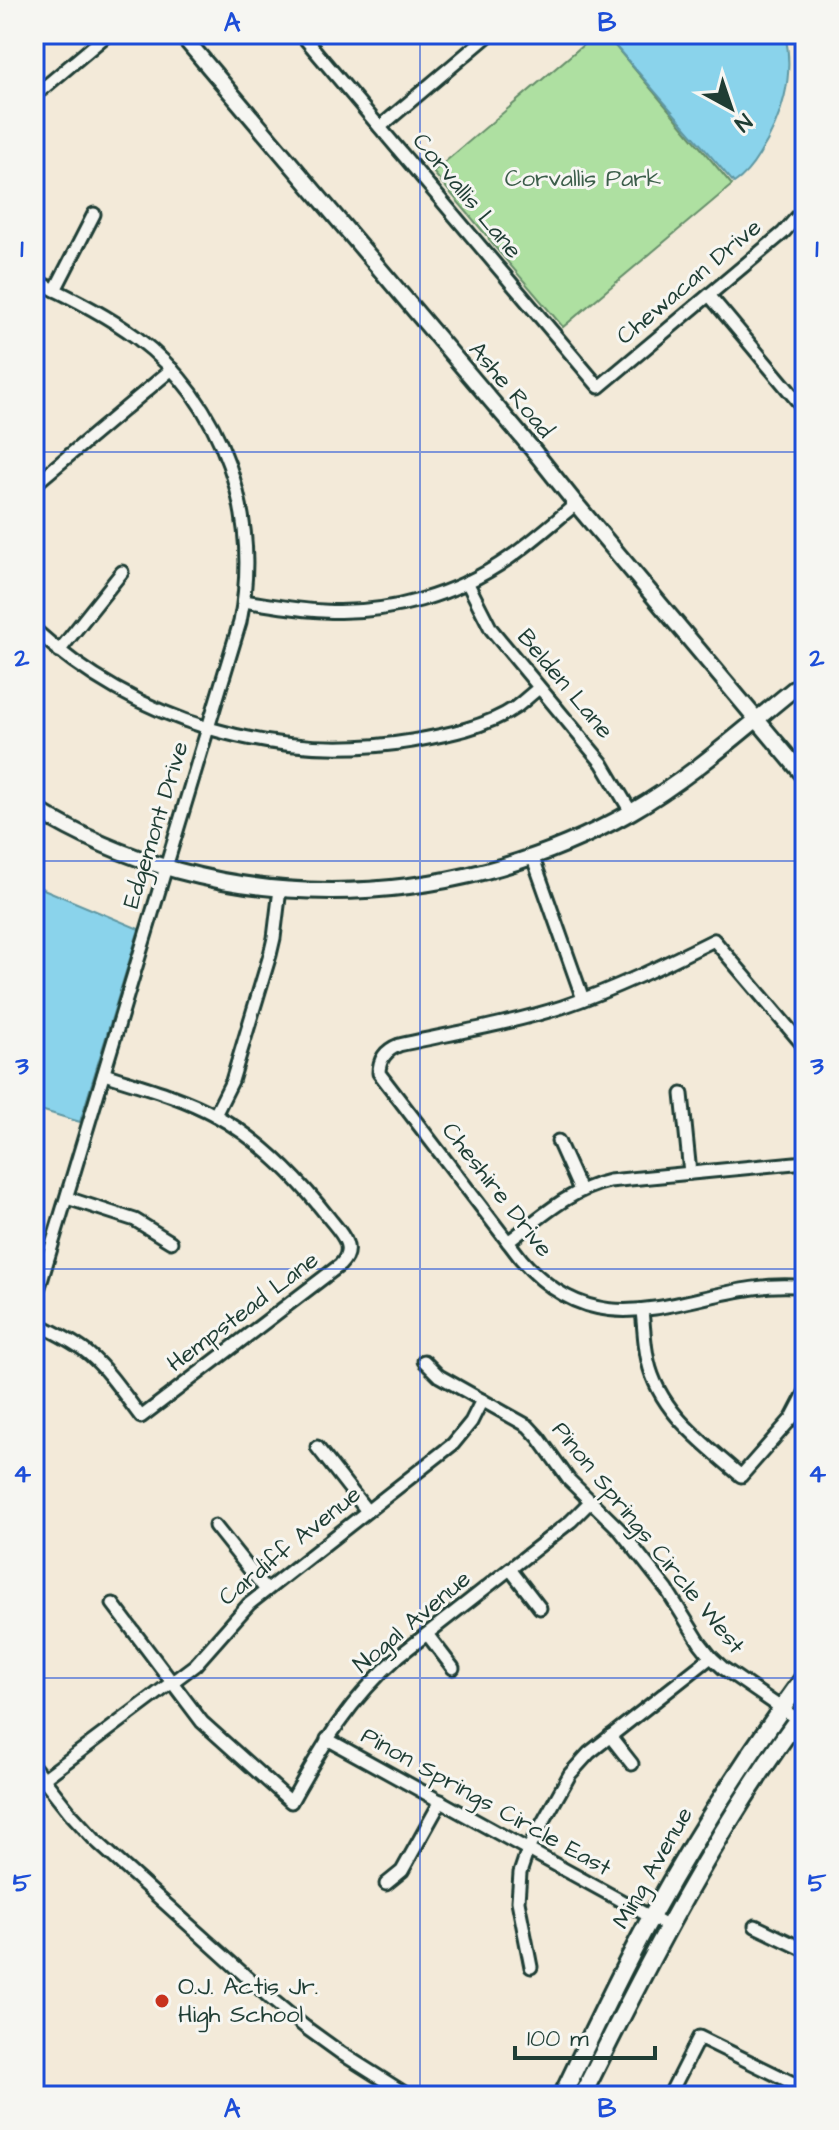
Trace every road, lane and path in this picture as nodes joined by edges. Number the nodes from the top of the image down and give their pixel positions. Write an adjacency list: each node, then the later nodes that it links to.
1 (108, 34): 5 (street)
2 (181, 34): 16 (street, Ashe Road)
3 (301, 34): 6 (street, Corvallis Lane)
4 (490, 34): 6 (street)
5 (34, 96)
6 (380, 127): 13 (street, Corvallis Lane)
7 (805, 208): 11 (street, Chewacan Drive)
8 (94, 214): 10 (street)
9 (34, 280): 10 (street, Edgemont Drive)
10 (55, 290): 12 (street, Edgemont Drive)
11 (709, 295): 13 (street, Chewacan Drive); 14 (street)
12 (172, 369): 15 (street); 19 (street, Edgemont Drive)
13 (599, 387)
14 (805, 410)
15 (34, 485)
16 (576, 504): 18 (street); 24 (street, Ashe Road)
17 (122, 572): 21 (street)
18 (467, 582): 19 (street); 23 (street, Belden Lane)
19 (244, 601): 25 (street, Edgemont Drive)
20 (34, 629): 21 (street)
21 (59, 651): 25 (street)
22 (805, 680): 24 (street)
23 (539, 688): 25 (street); 28 (street, Belden Lane)
24 (756, 719): 26 (street, Ashe Road); 28 (street)
25 (208, 729): 30 (street, Edgemont Drive)
26 (805, 777)
27 (34, 808): 30 (street)
28 (631, 812): 29 (street)
29 (533, 858): 31 (street); 32 (street)
30 (166, 867): 31 (street); 34 (street, Edgemont Drive)
31 (280, 889): 36 (street)
32 (583, 999): 33 (street); 43 (street, Cheshire Drive)
33 (805, 1068)
34 (104, 1074): 36 (street, Hempstead Lane); 41 (street, Edgemont Drive)
35 (682, 1094): 39 (street)
36 (215, 1115): 47 (street, Hempstead Lane)
37 (558, 1141): 40 (street)
38 (805, 1162): 39 (street)
39 (690, 1173): 40 (street)
40 (580, 1190): 43 (street)
41 (67, 1198): 42 (street); 45 (street, Edgemont Drive)
42 (171, 1242)
43 (508, 1242): 46 (street, Cheshire Drive)
44 (805, 1287): 46 (street, Cheshire Drive)
45 (34, 1301)
46 (642, 1311): 49 (street)
47 (34, 1322)
48 (424, 1361): 50 (street, Pinon Springs Circle West)
49 (805, 1393)
50 (482, 1400): 52 (street, Pinon Springs Circle West); 53 (street, Cardiff Avenue)
51 (317, 1447): 53 (street)
52 (591, 1501): 55 (street, Nogal Avenue); 60 (street, Pinon Springs Circle West)
53 (367, 1511): 56 (street, Cardiff Avenue)
54 (215, 1526): 56 (street)
55 (510, 1569): 58 (street); 59 (street, Nogal Avenue)
56 (266, 1590): 63 (street, Cardiff Avenue)
57 (113, 1604): 63 (street)
58 (540, 1608)
59 (427, 1634): 61 (street); 67 (street, Nogal Avenue)
60 (711, 1657): 64 (street, Pinon Springs Circle West); 66 (street)
61 (453, 1668)
62 (805, 1676): 64 (main road, Ming Avenue)
63 (172, 1682): 67 (street, Nogal Avenue); 70 (street, Cardiff Avenue)
64 (781, 1709): 65 (street, Pinon Springs Circle West); 74 (main road, Ming Avenue)
65 (801, 1714): 75 (main road, Ming Avenue)
66 (610, 1736): 68 (street); 72 (street)
67 (327, 1739): 71 (street, Pinon Springs Circle East)
68 (632, 1764)
69 (34, 1767): 70 (street)
70 (38, 1782): 80 (street)
71 (441, 1801): 72 (street, Pinon Springs Circle East); 73 (street)
72 (528, 1849): 74 (street, Pinon Springs Circle East); 78 (street)
73 (386, 1884)
74 (651, 1918): 75 (street, Pinon Springs Circle East); 81 (main road, Ming Avenue)
75 (667, 1926): 82 (main road, Ming Avenue)
76 (755, 1926): 77 (street)
77 (805, 1950)
78 (531, 1967)
79 (805, 2089): 83 (street)
80 (409, 2096)
81 (562, 2096)
82 (582, 2096)
83 (669, 2096)

